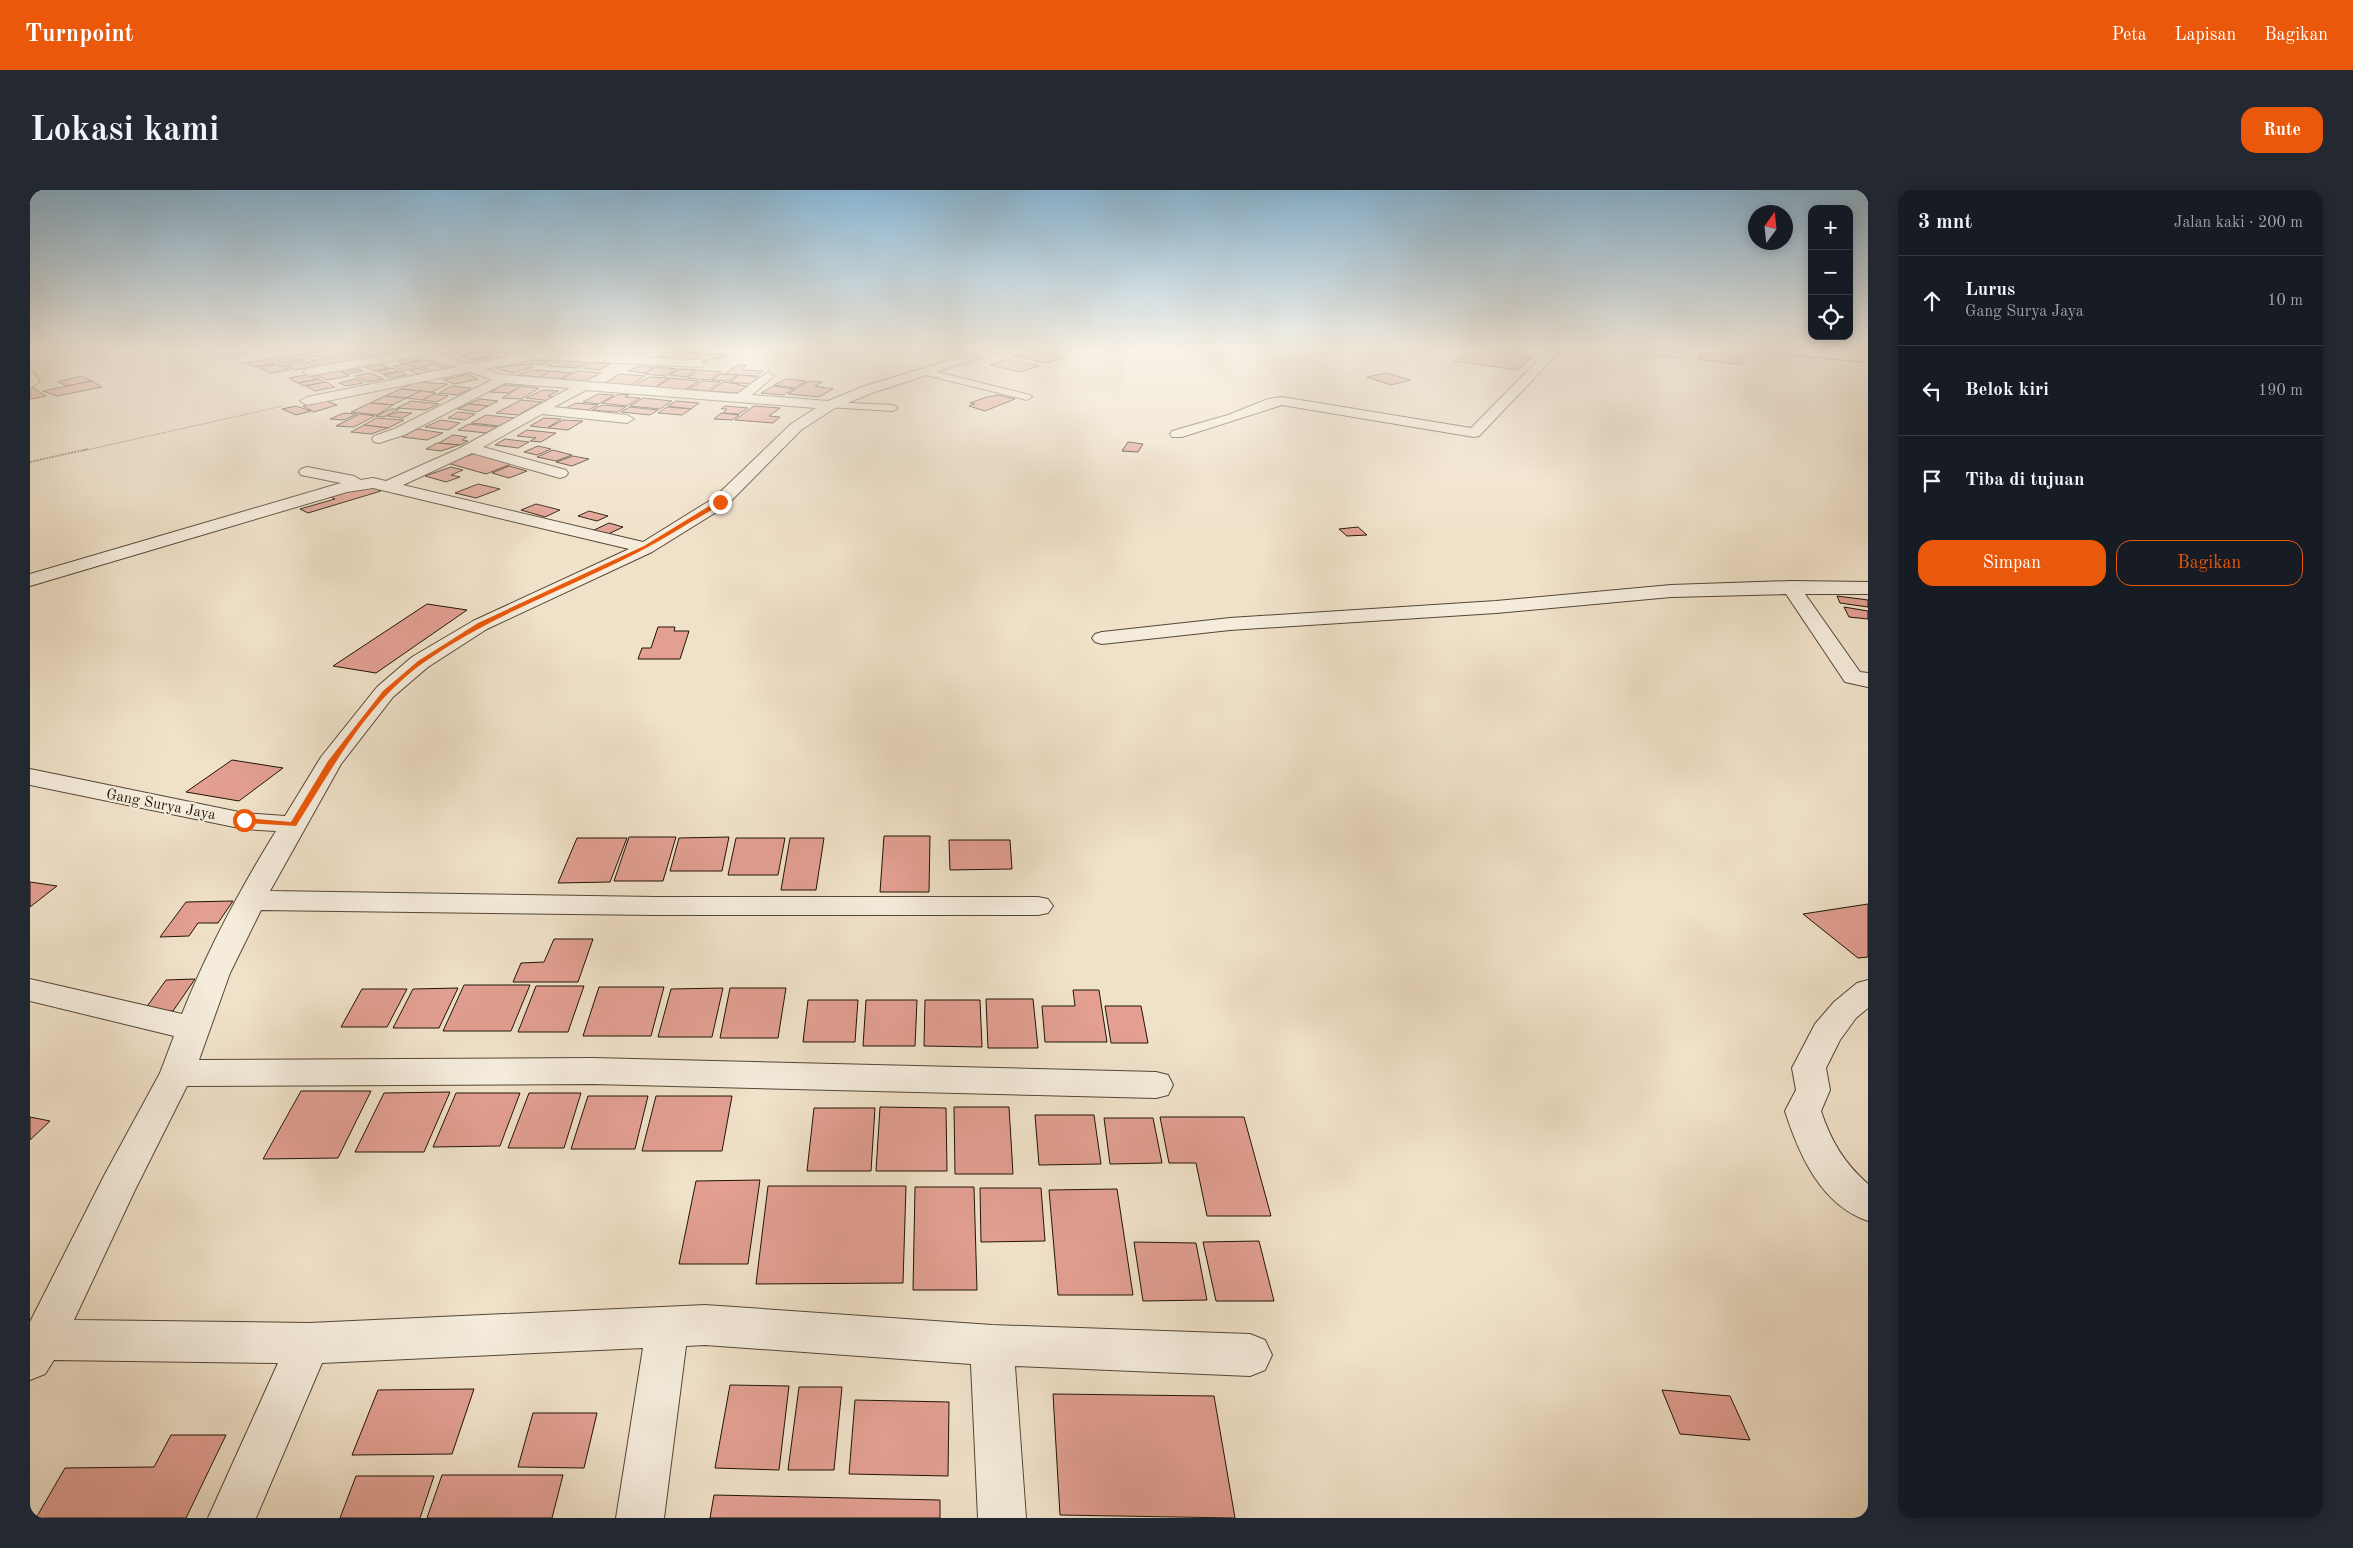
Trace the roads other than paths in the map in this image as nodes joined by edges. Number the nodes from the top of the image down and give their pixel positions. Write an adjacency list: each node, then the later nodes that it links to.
1 (440, 411): 10 (street)
2 (538, 411): 11 (street)
3 (549, 411): 8 (street)
4 (820, 411): 16 (street)
5 (1251, 411): 9 (street)
6 (1342, 411): 7 (street)
7 (1496, 411)
8 (627, 419)
9 (1177, 434)
10 (379, 439)
11 (469, 448): 13 (street); 15 (street)
12 (307, 472): 14 (street)
13 (560, 473)
14 (365, 483): 15 (street); 17 (street)
15 (388, 486): 16 (street)
16 (646, 548): 24 (street)
17 (30, 580)
18 (1791, 587): 19 (street); 20 (street); 21 (street)
19 (1868, 588)
20 (1102, 638)
21 (1860, 678): 22 (street)
22 (1868, 697)
23 (30, 777): 24 (street, Gang Surya Jaya)
24 (293, 824): 25 (street)
25 (251, 900): 26 (street); 29 (street)
26 (1038, 906)
27 (30, 990): 29 (street)
28 (1868, 992): 32 (street)
29 (193, 1029): 30 (street)
30 (177, 1073): 31 (street); 36 (street)
31 (1156, 1085)
32 (1868, 1205)
33 (667, 1327): 34 (street); 35 (street); 39 (street)
34 (309, 1343): 36 (street); 38 (street)
35 (992, 1345): 37 (street); 40 (street)
36 (36, 1350)
37 (1250, 1355)
38 (232, 1518)
39 (640, 1518)
40 (1002, 1518)

